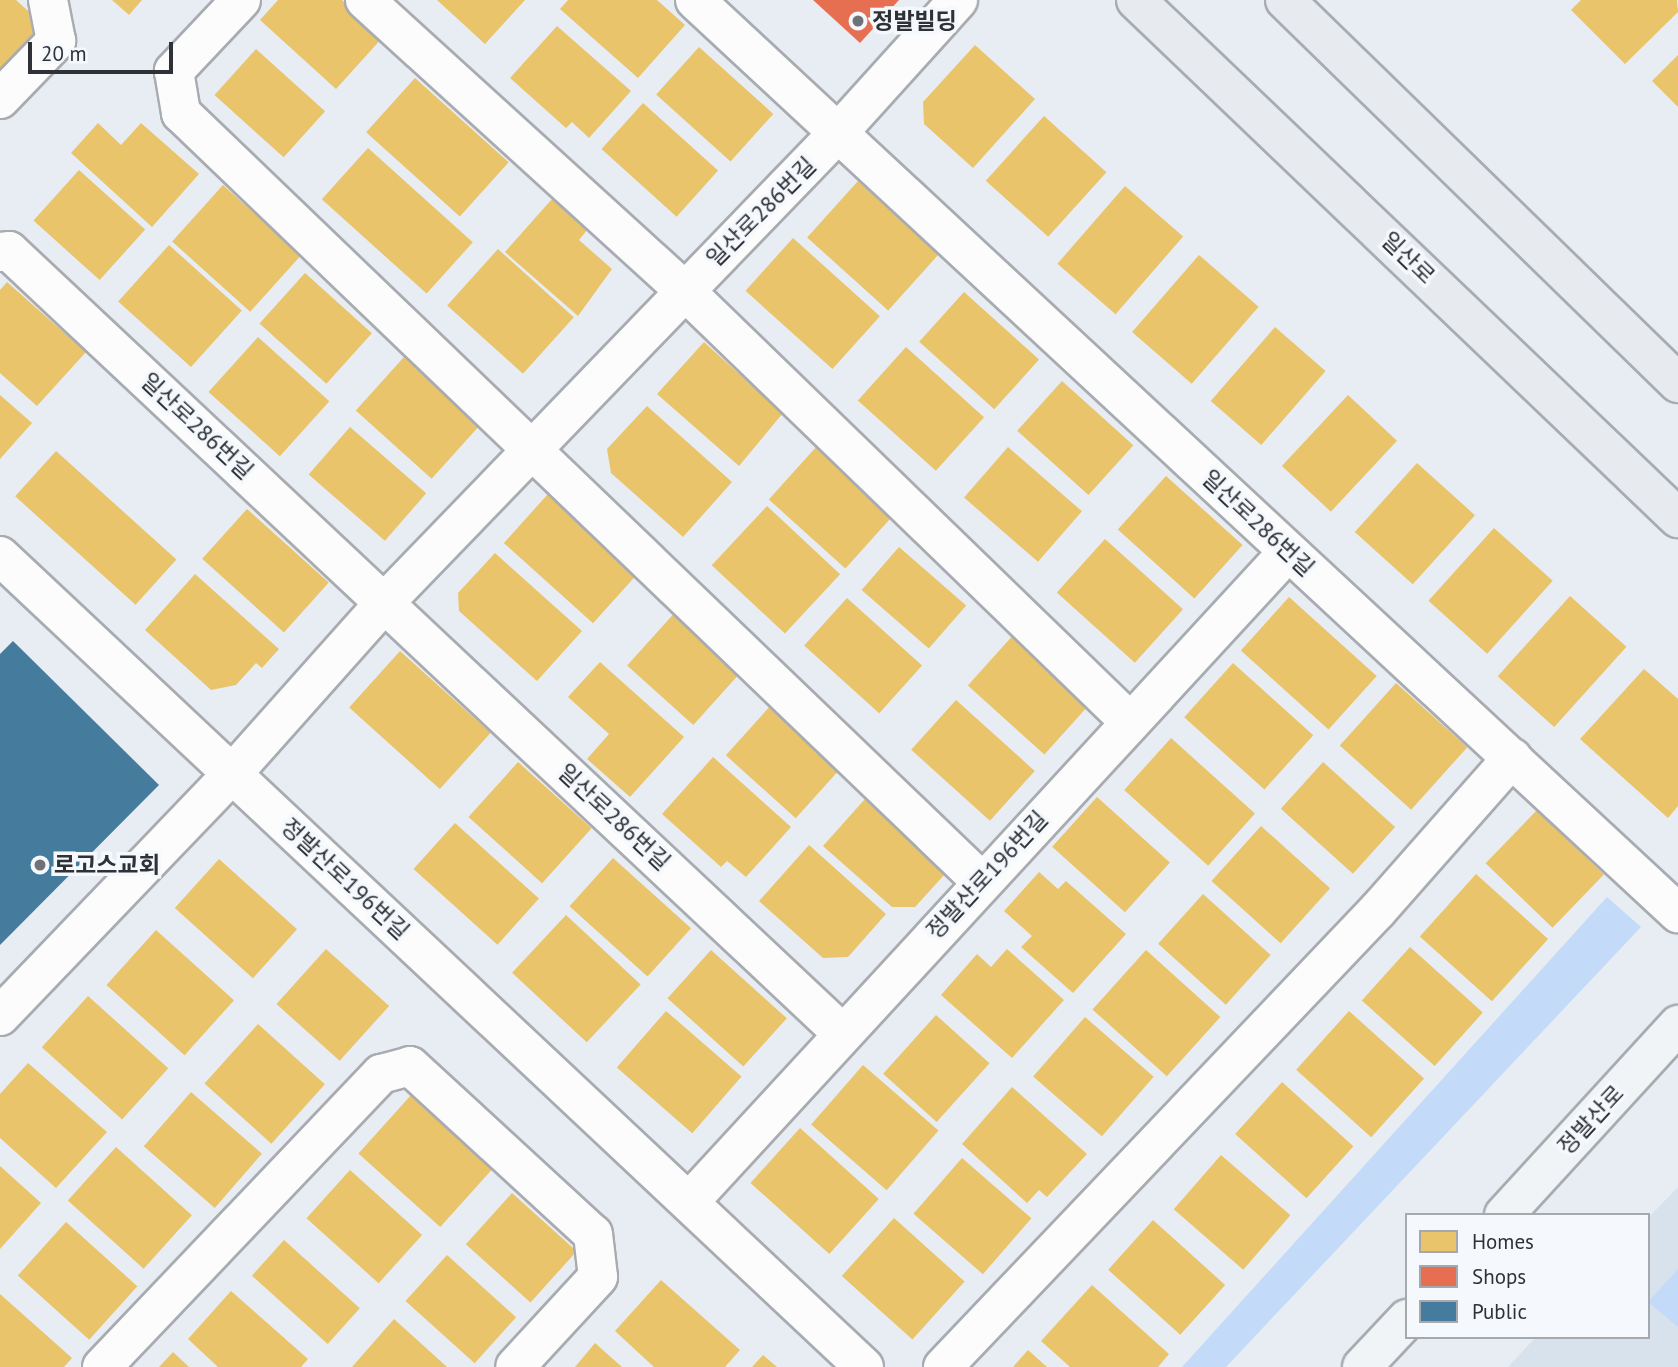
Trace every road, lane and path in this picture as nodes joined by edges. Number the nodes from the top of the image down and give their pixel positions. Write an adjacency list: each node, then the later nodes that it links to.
1 (48, 0): 8 (street)
2 (241, 0): 13 (street)
3 (365, 0): 11 (street)
4 (695, 0): 9 (street, 일산로286번길)
5 (958, 0): 9 (street, 일산로286번길)
6 (1136, 0): 14 (main road, 일산로)
7 (1284, 0): 12 (main road)
8 (0, 99)
9 (838, 133): 11 (street, 일산로286번길); 15 (street, 일산로286번길)
10 (4, 251): 17 (street, 일산로286번길)
11 (684, 290): 13 (street, 일산로286번길); 18 (street)
12 (1678, 383)
13 (533, 452): 17 (street, 일산로286번길); 21 (street)
14 (1678, 518)
15 (1288, 552): 18 (street, 정발산로196번길); 19 (street, 일산로286번길)
16 (0, 556): 20 (street, 정발산로196번길)
17 (386, 601): 20 (street, 일산로286번길); 25 (street, 일산로286번길)
18 (1129, 721): 21 (street, 정발산로196번길)
19 (1512, 758): 22 (street, 일산로286번길); 32 (street)
20 (232, 774): 23 (street, 일산로286번길); 26 (street, 정발산로196번길)
21 (981, 881): 25 (street, 정발산로196번길)
22 (1678, 913)
23 (0, 1016)
24 (1678, 1025): 27 (main road, 정발산로)
25 (842, 1033): 26 (street, 정발산로196번길)
26 (689, 1202): 31 (street, 정발산로196번길)
27 (1506, 1213)
28 (1405, 1321): 33 (main road)
29 (102, 1367): 30 (street)
30 (515, 1367)
31 (864, 1367)
32 (943, 1367)
33 (1362, 1367)

